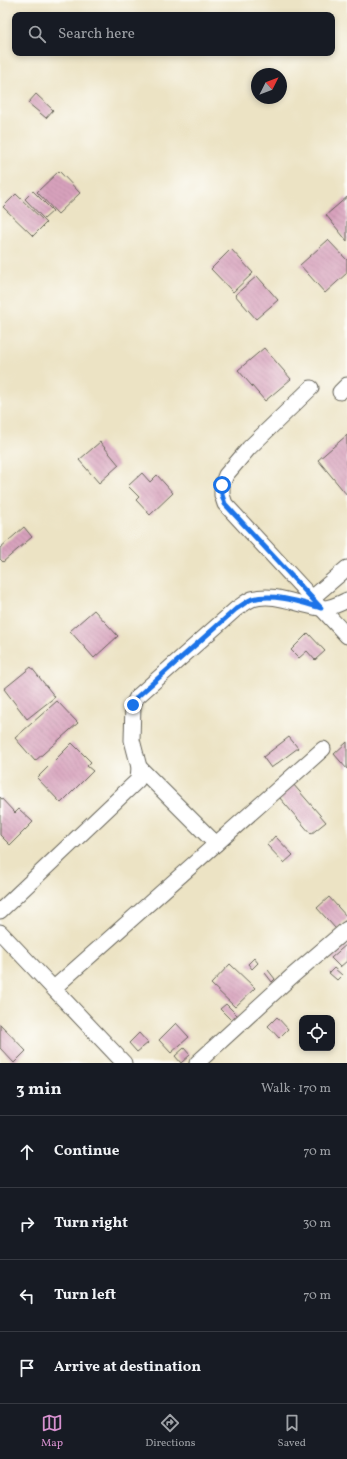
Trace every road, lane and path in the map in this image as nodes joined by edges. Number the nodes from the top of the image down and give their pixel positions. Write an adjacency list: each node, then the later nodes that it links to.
1 (311, 388): 4 (street)
2 (347, 568): 4 (street)
3 (347, 600): 4 (street)
4 (316, 603): 5 (street); 7 (street)
5 (347, 636)
6 (323, 749): 8 (street)
7 (139, 767): 8 (street); 9 (street)
8 (216, 844): 12 (street)
9 (0, 911)
10 (347, 929): 14 (street)
11 (0, 932): 12 (street)
12 (54, 988): 13 (street)
13 (124, 1063)
14 (197, 1063)

